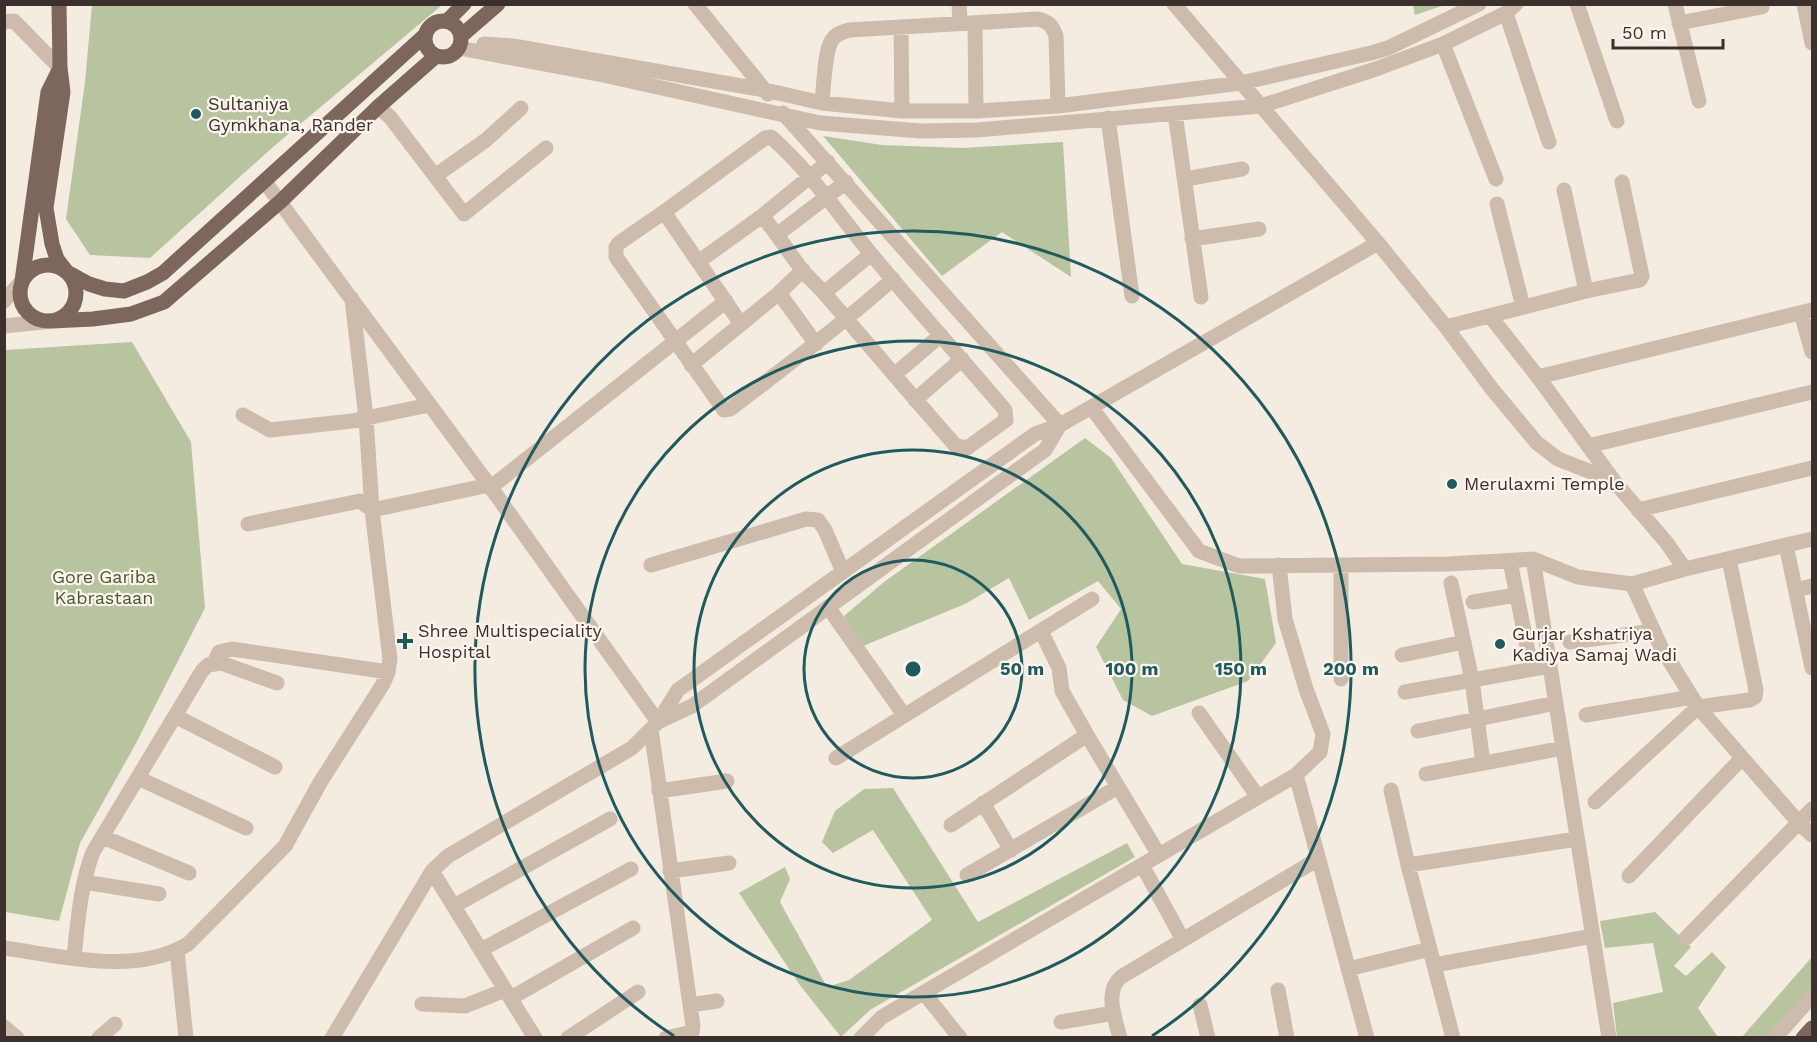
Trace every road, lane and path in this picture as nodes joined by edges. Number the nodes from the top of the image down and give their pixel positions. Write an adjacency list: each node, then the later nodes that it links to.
1 (59, 4): 24 (main road)
2 (464, 4): 14 (main road)
3 (498, 4): 20 (main road)
4 (695, 4): 26 (street)
5 (959, 4): 16 (street)
6 (1174, 4): 25 (street)
7 (1479, 4): 13 (street)
8 (1576, 4): 38 (street)
9 (1675, 4): 17 (street)
10 (1762, 7): 17 (street)
11 (1511, 9): 22 (street); 39 (street)
12 (1808, 9): 21 (street)
13 (1455, 10): 25 (street)
14 (447, 21): 19 (main road); 20 (main road)
15 (4, 22): 24 (street)
16 (967, 23): 18 (street); 29 (street); 34 (street)
17 (1679, 23): 27 (street)
18 (901, 27): 28 (street); 33 (street)
19 (424, 36): 23 (main road); 47 (main road)
20 (460, 42): 23 (main road); 26 (street); 36 (street)
21 (1812, 43)
22 (1443, 44): 30 (street); 46 (street)
23 (435, 56): 31 (main road)
24 (60, 68): 63 (main road); 65 (main road)
25 (1241, 82): 29 (street); 30 (street)
26 (765, 90): 28 (street); 36 (street)
27 (1699, 101)
28 (822, 103): 33 (street)
29 (1058, 106): 34 (street)
30 (1261, 106): 35 (street); 59 (street)
31 (378, 107): 43 (street); 52 (main road)
32 (521, 108): 43 (street)
33 (902, 111): 34 (street)
34 (976, 111)
35 (1175, 113): 37 (street); 45 (street)
36 (784, 114): 37 (street); 41 (street)
37 (1108, 118): 69 (street)
38 (1617, 121)
39 (1549, 142)
40 (546, 148): 43 (street)
41 (828, 162): 44 (street); 48 (street)
42 (1242, 169): 45 (street)
43 (435, 176)
44 (810, 178): 51 (street); 54 (street); 55 (street)
45 (1185, 179): 58 (street)
46 (1496, 179)
47 (265, 182): 52 (street); 63 (main road)
48 (846, 182): 51 (street); 96 (street)
49 (1622, 182): 66 (street)
50 (1564, 190): 66 (street)
51 (826, 196): 57 (street); 60 (street)
52 (281, 201): 71 (street); 78 (main road)
53 (1497, 204): 74 (street)
54 (664, 212): 61 (street); 83 (street)
55 (762, 216): 57 (street); 61 (street)
56 (1259, 229): 58 (street)
57 (778, 234): 62 (street)
58 (1192, 239): 70 (street)
59 (1378, 243): 81 (street); 93 (street)
60 (871, 254): 64 (street); 68 (street)
61 (698, 262): 73 (street)
62 (803, 270): 67 (street); 68 (street)
63 (68, 272): 65 (main road); 78 (main road)
64 (893, 279): 77 (street); 82 (street)
65 (22, 281): 72 (street); 78 (main road)
66 (1586, 291): 74 (street)
67 (779, 293): 79 (street); 84 (street)
68 (824, 293): 77 (street)
69 (1132, 296)
70 (1201, 297)
71 (352, 299): 92 (street); 95 (street)
72 (4, 301)
73 (726, 301): 79 (street); 83 (street)
74 (1524, 307): 76 (street)
75 (1807, 311): 85 (street); 89 (street)
76 (1490, 316): 81 (street); 89 (street)
77 (846, 320): 84 (street); 88 (street)
78 (52, 321): 80 (street)
79 (741, 324): 87 (street)
80 (4, 326)
81 (1446, 327): 99 (street)
82 (941, 335): 86 (street); 88 (street)
83 (674, 340): 87 (street); 100 (street)
84 (816, 344): 87 (street)
85 (1812, 352)
86 (962, 359): 91 (street); 91 (street)
87 (691, 364)
88 (894, 375): 91 (street)
89 (1538, 377): 97 (street)
90 (1812, 392): 97 (street)
91 (915, 400)
92 (429, 405): 95 (street); 100 (street)
93 (1091, 407): 96 (street); 110 (street)
94 (243, 415): 95 (street)
95 (366, 418): 101 (street)
96 (1060, 425): 113 (street); 121 (street)
97 (1588, 446): 99 (street)
98 (1812, 468): 102 (street)
99 (1614, 481): 102 (street)
100 (490, 486): 101 (street); 144 (street)
101 (372, 510): 103 (street); 132 (street)
102 (1638, 510): 112 (street)
103 (248, 524)
104 (1812, 539): 105 (street)
105 (1786, 545): 107 (street); 117 (street)
106 (1533, 559): 108 (street); 115 (street); 130 (street)
107 (1729, 559): 112 (street); 137 (street)
108 (1510, 561): 111 (street); 118 (street)
109 (651, 565): 113 (street)
110 (1279, 565): 111 (street); 153 (street)
111 (1341, 565): 133 (street)
112 (1685, 569): 115 (street)
113 (843, 572): 144 (street)
114 (1451, 583): 125 (street)
115 (1632, 584): 124 (street)
116 (1812, 586): 117 (street)
117 (1796, 590): 123 (street)
118 (1517, 595): 120 (street); 128 (street)
119 (1092, 598): 122 (street)
120 (1473, 602)
121 (828, 607): 142 (street); 144 (street)
122 (1041, 631): 142 (street); 146 (street)
123 (1809, 631): 131 (street)
124 (1654, 632): 126 (street); 137 (street)
125 (1464, 642): 127 (street); 134 (street)
126 (1570, 642)
127 (1402, 655)
128 (1529, 656)
129 (214, 663): 132 (street); 135 (street); 141 (street)
130 (1550, 666): 134 (street); 138 (street)
131 (1812, 669)
132 (388, 672): 192 (street)
133 (1341, 679)
134 (1472, 680): 136 (street); 143 (street)
135 (277, 683)
136 (1406, 692)
137 (1695, 702): 140 (street); 149 (street); 160 (street)
138 (1556, 703): 143 (street); 147 (street)
139 (1198, 713): 159 (street)
140 (1586, 715)
141 (175, 716): 151 (street); 154 (street)
142 (904, 716): 148 (street)
143 (1478, 718): 145 (street); 150 (street)
144 (654, 726): 158 (street); 177 (street)
145 (1418, 731)
146 (1087, 735): 156 (street); 161 (street)
147 (1563, 748): 150 (street); 169 (street)
148 (836, 758)
149 (1742, 758): 164 (street); 181 (street)
150 (1482, 763): 152 (street)
151 (275, 767)
152 (1426, 774)
153 (1296, 776): 159 (street); 172 (street)
154 (138, 778): 166 (street); 168 (street)
155 (727, 781): 158 (street)
156 (1118, 787): 170 (street); 171 (street)
157 (1391, 790): 175 (street)
158 (659, 791): 178 (street)
159 (1258, 797): 171 (street)
160 (1595, 802)
161 (983, 804): 165 (street); 170 (street)
162 (1812, 809): 164 (street)
163 (610, 819): 184 (street)
164 (1799, 823): 167 (street); 187 (street)
165 (951, 825)
166 (246, 828)
167 (1812, 835)
168 (103, 837): 179 (street); 182 (street)
169 (1577, 839): 175 (street); 186 (street)
170 (1011, 850): 180 (street)
171 (1159, 855): 174 (street)
172 (1318, 859): 188 (street); 195 (street)
173 (729, 863): 178 (street)
174 (1142, 865): 188 (street); 198 (street)
175 (1408, 865): 190 (street)
176 (631, 869): 191 (street)
177 (432, 871): 184 (street); 214 (street)
178 (670, 871): 203 (street)
179 (189, 873)
180 (967, 875)
181 (1629, 876)
182 (84, 882): 183 (street); 193 (street)
183 (159, 894)
184 (454, 906): 191 (street)
185 (633, 928): 199 (street)
186 (1593, 936): 194 (street); 225 (street)
187 (1686, 938)
188 (1183, 940): 205 (street)
189 (4, 948): 193 (street)
190 (1430, 949): 194 (street); 195 (street)
191 (481, 950): 199 (street)
192 (177, 951): 193 (street); 213 (street)
193 (75, 957)
194 (1434, 965): 224 (street)
195 (1348, 969): 223 (street)
196 (1278, 990): 222 (street)
197 (638, 992): 216 (street)
198 (924, 993): 210 (street); 219 (street)
199 (508, 994): 202 (street); 215 (street)
200 (1812, 996): 226 (street)
201 (717, 1001): 203 (street)
202 (422, 1004)
203 (690, 1005): 217 (street)
204 (1200, 1005): 221 (street)
205 (1114, 1013): 206 (street); 220 (street)
206 (1062, 1022)
207 (115, 1024): 212 (street)
208 (4, 1027): 211 (street)
209 (1812, 1028): 227 (main road)
210 (877, 1030): 218 (street)
211 (17, 1038)
212 (99, 1038)
213 (186, 1038)
214 (332, 1038)
215 (535, 1038)
216 (568, 1038)
217 (666, 1038)
218 (861, 1038)
219 (960, 1038)
220 (1120, 1038)
221 (1208, 1038)
222 (1287, 1038)
223 (1367, 1038)
224 (1454, 1038)
225 (1609, 1038)
226 (1775, 1038)
227 (1803, 1038)

